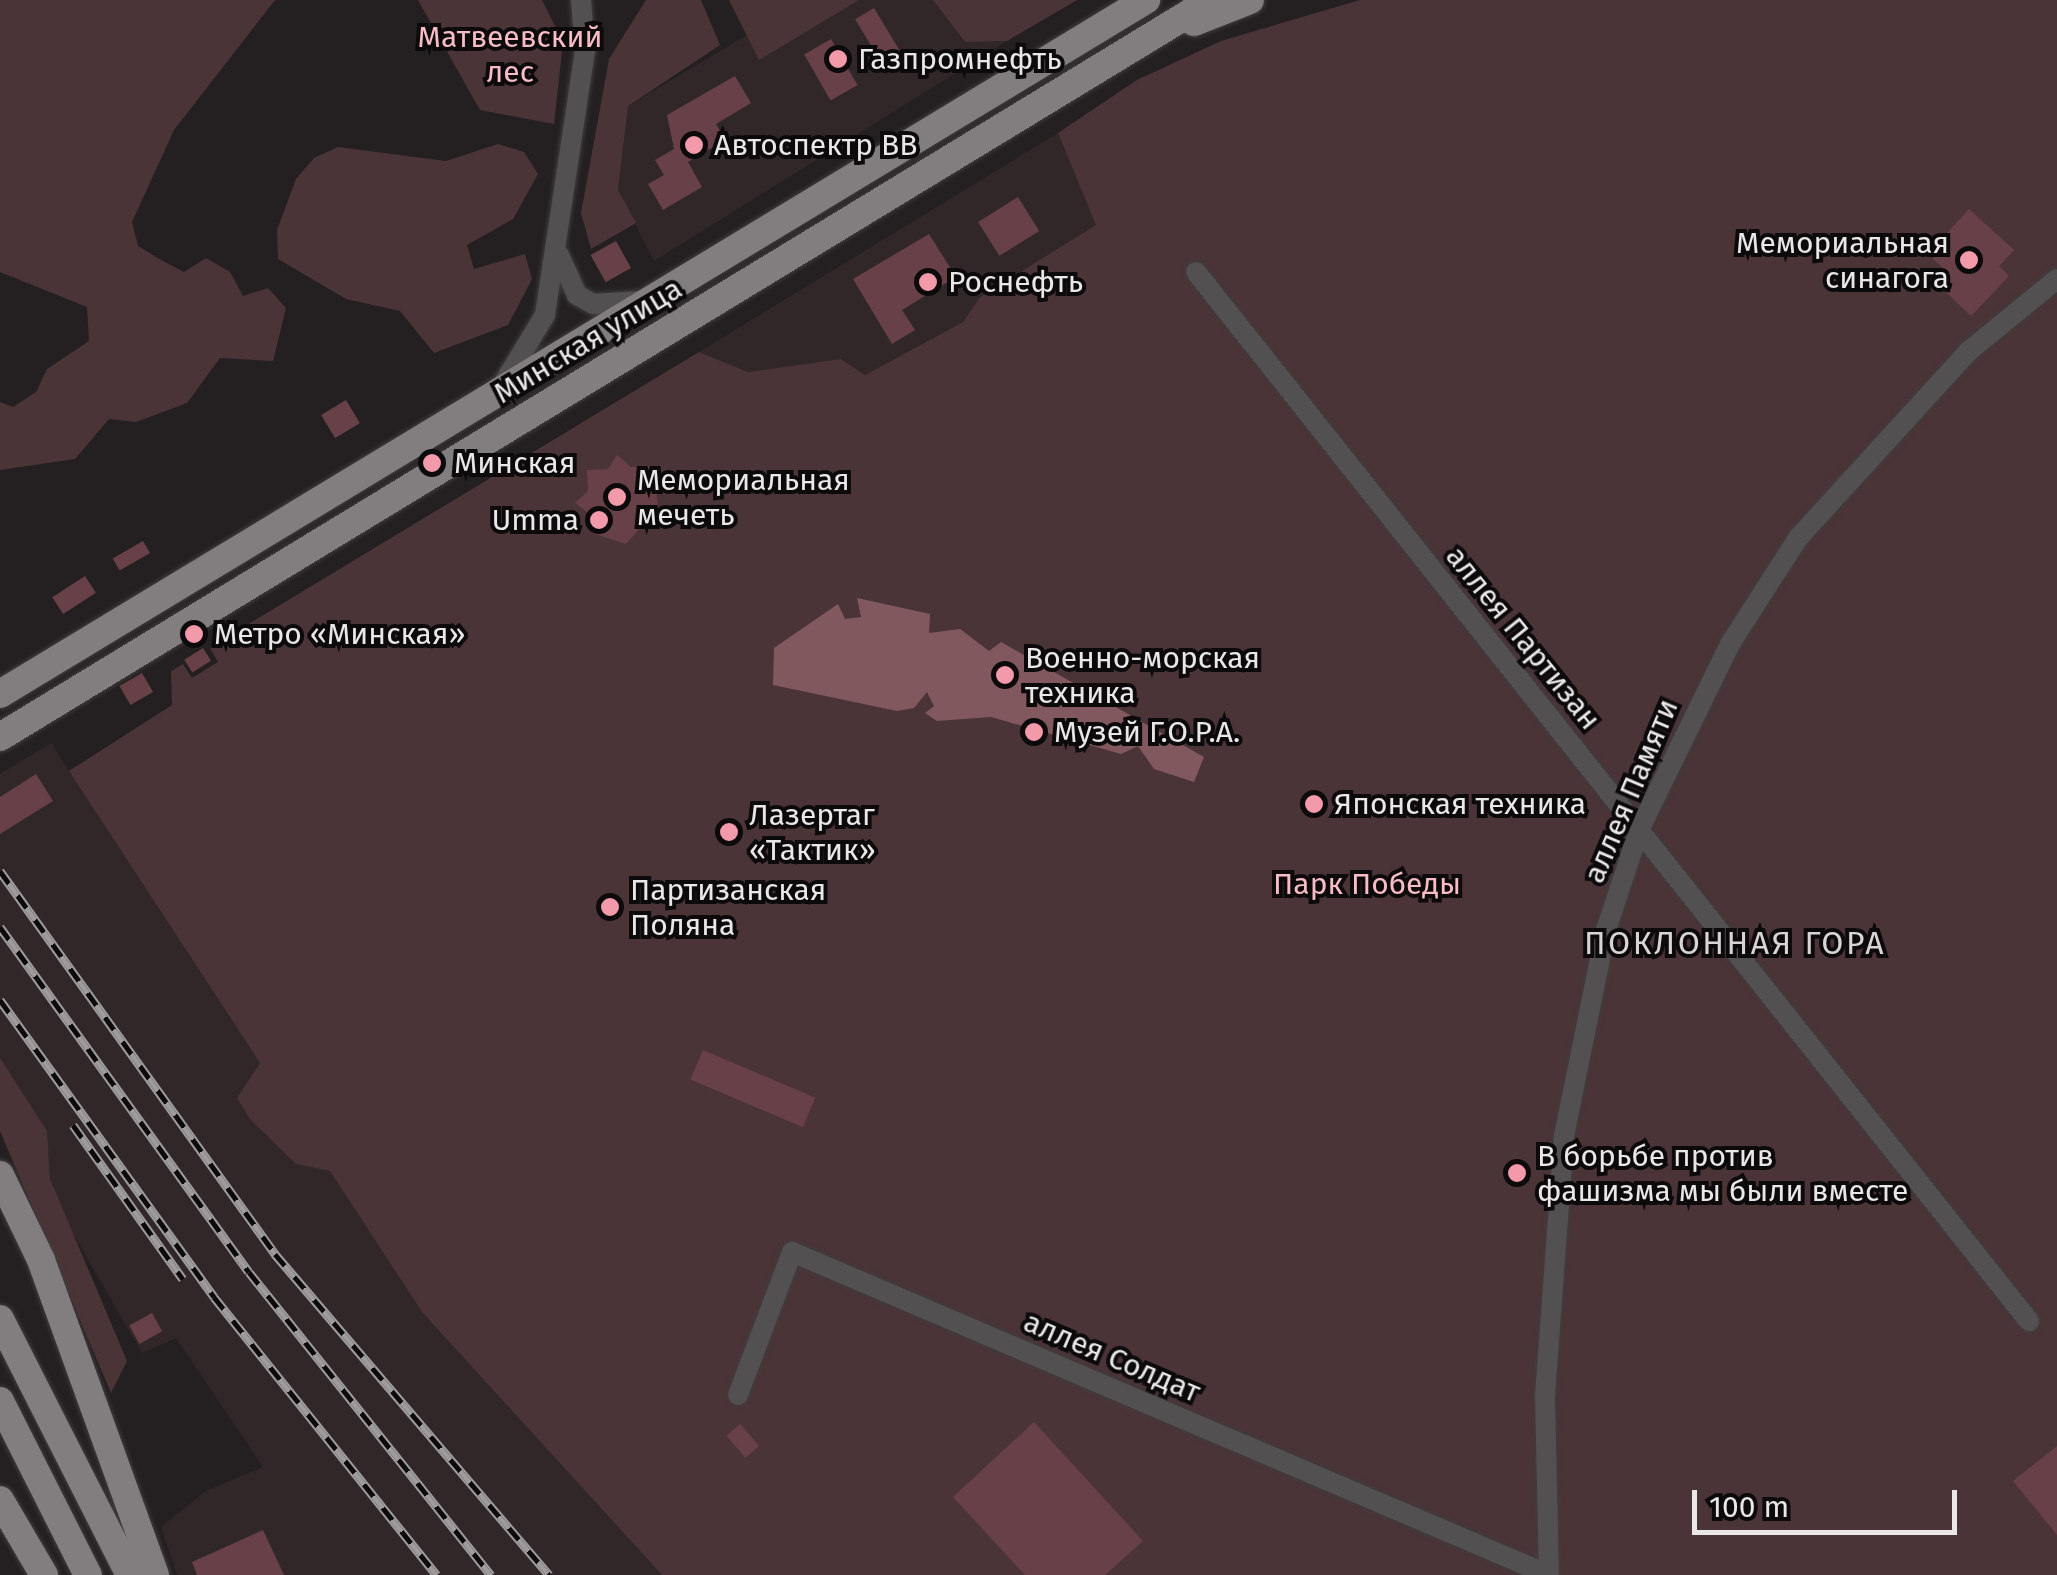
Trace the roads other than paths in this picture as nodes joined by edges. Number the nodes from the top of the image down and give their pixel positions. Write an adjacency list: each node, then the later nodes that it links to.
1 (1133, 0): 6 (main road)
2 (1146, 0): 6 (main road, Минская улица)
3 (1210, 0): 7 (main road, Минская улица)
4 (1250, 0): 7 (main road)
5 (585, 1): 8 (street)
6 (1108, 23): 11 (main road, Минская улица)
7 (1128, 50): 14 (main road, Минская улица)
8 (557, 243): 11 (street); 12 (street)
9 (1196, 272): 15 (street, аллея Партизан)
10 (2057, 279): 15 (street, аллея Памяти)
11 (659, 295): 12 (main road, Минская улица)
12 (490, 398): 13 (main road, Минская улица)
13 (0, 694)
14 (0, 737)
15 (1640, 830): 18 (street, аллея Партизан); 26 (street, аллея Памяти)
16 (0, 1175): 25 (main road)
17 (0, 1319): 24 (main road)
18 (2029, 1321)
19 (738, 1395): 26 (street, аллея Солдат)
20 (0, 1401): 23 (main road)
21 (0, 1500): 22 (main road)
22 (44, 1575)
23 (88, 1575)
24 (130, 1575)
25 (154, 1575)
26 (1549, 1575)

